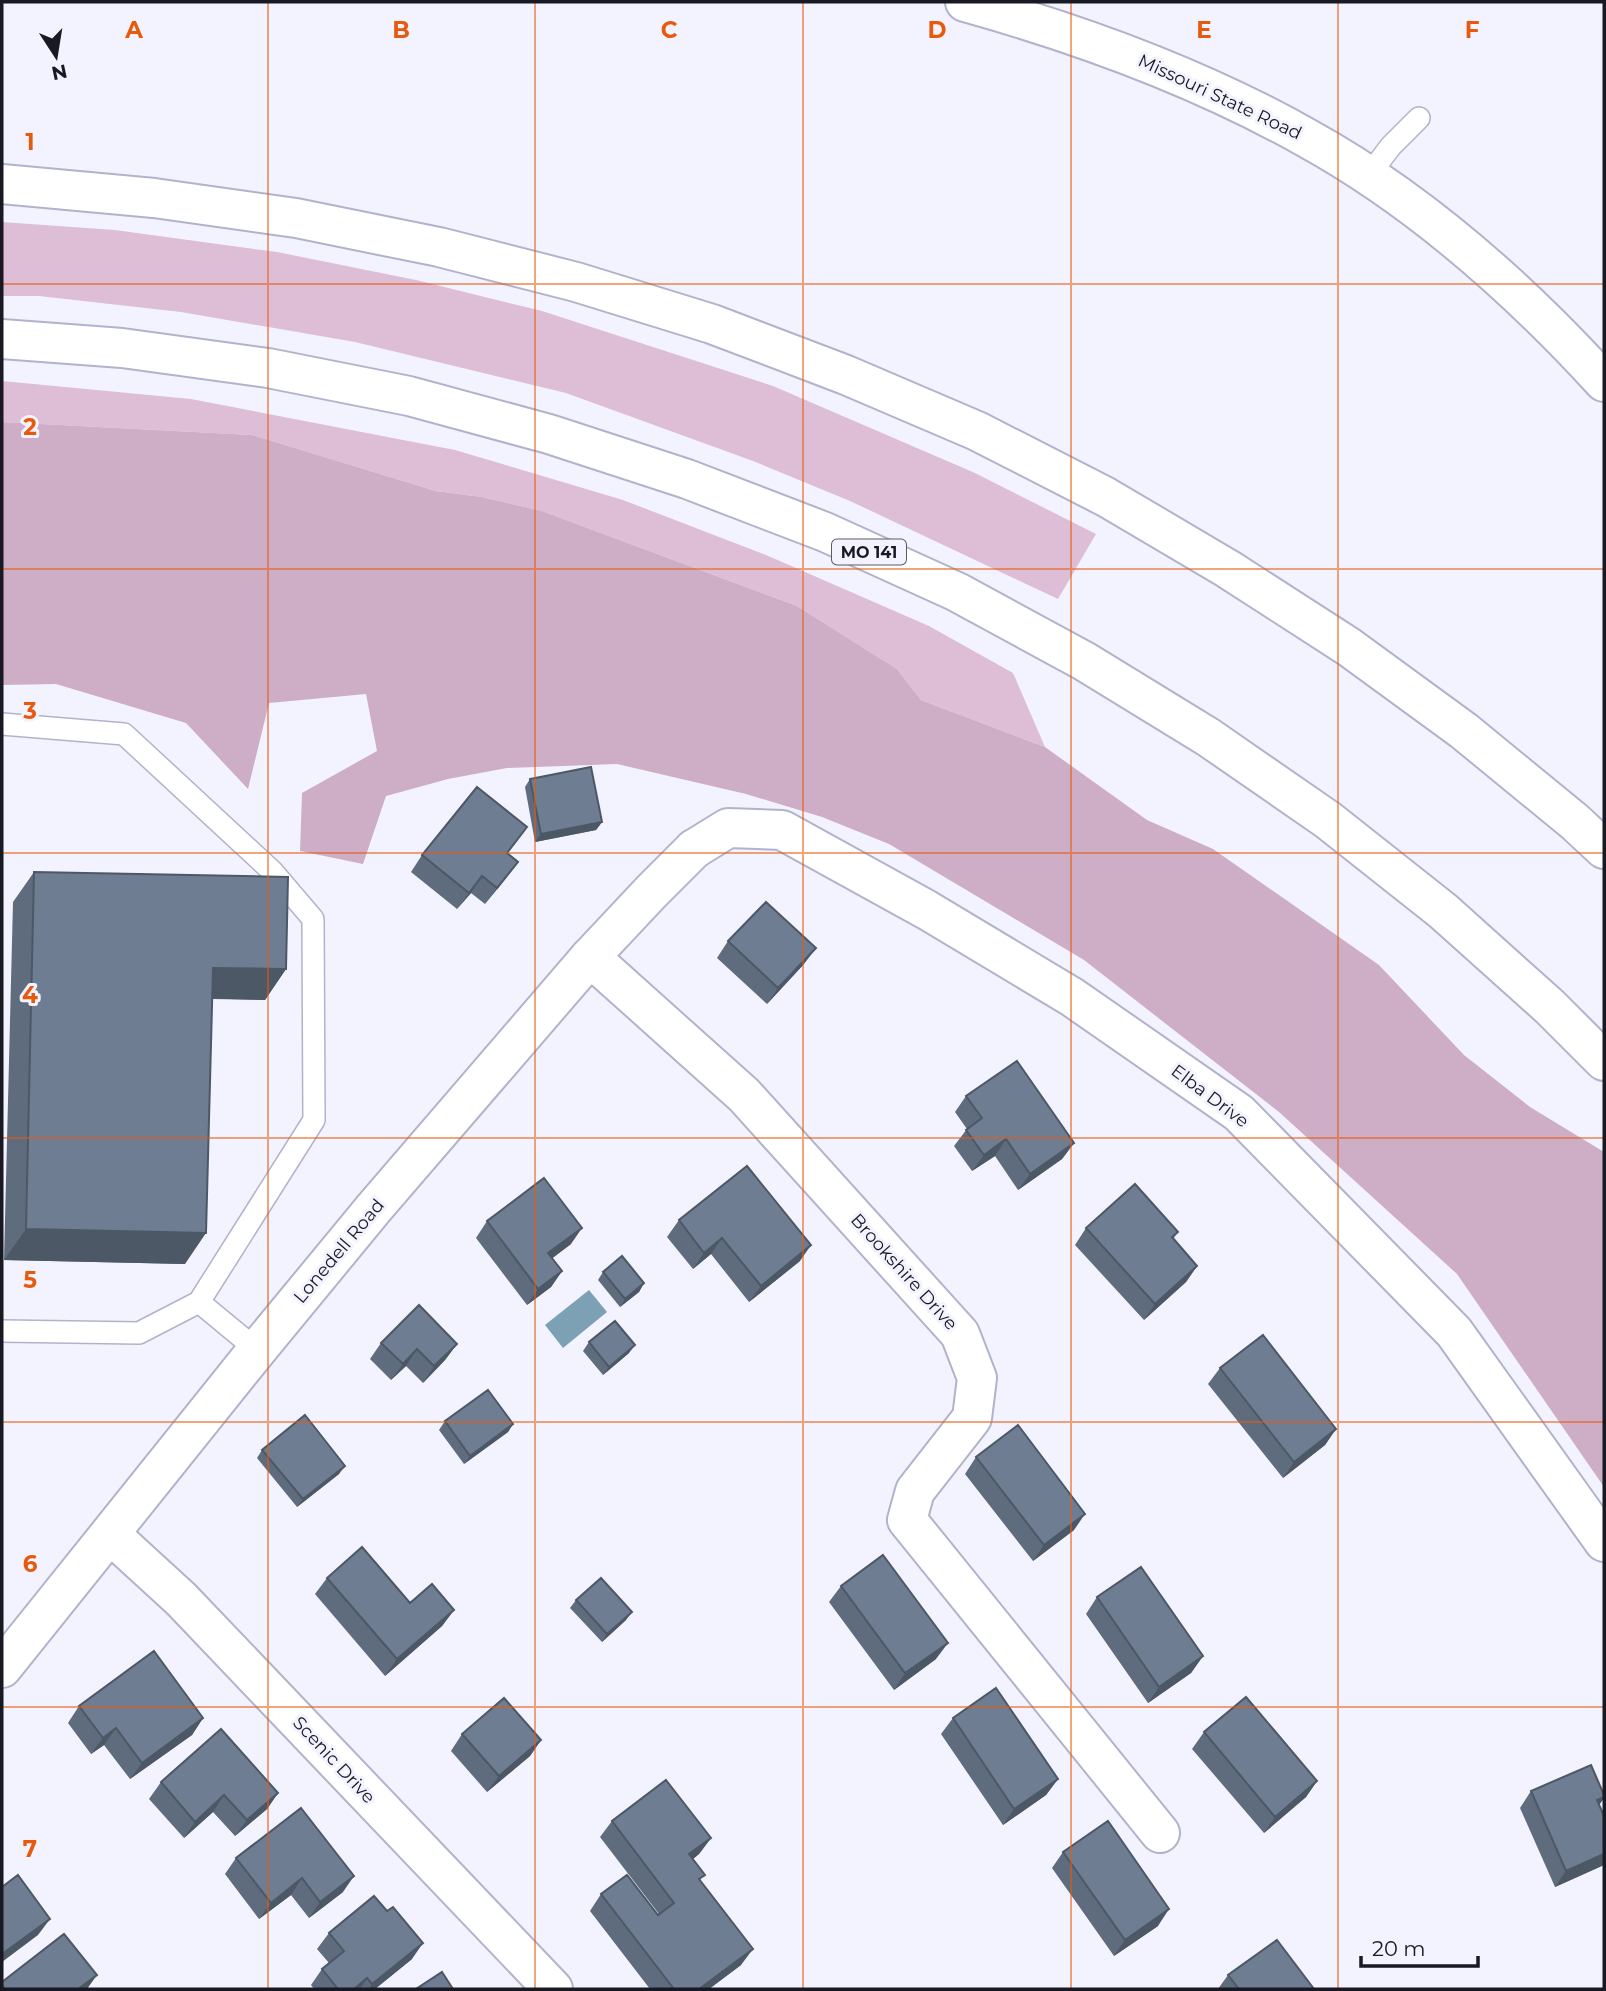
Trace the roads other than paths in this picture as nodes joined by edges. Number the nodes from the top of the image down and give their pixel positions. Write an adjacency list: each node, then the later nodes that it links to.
1 (965, 2): 3 (main road, Missouri State Road)
2 (1419, 118): 3 (lane)
3 (1368, 176): 6 (main road, Missouri State Road)
4 (2, 184): 9 (main road)
5 (2, 339): 11 (main road, MO 141)
6 (1604, 382)
7 (2, 724): 12 (lane)
8 (694, 849): 10 (main road, Lonedell Road); 16 (main road, Elba Drive)
9 (1604, 849)
10 (590, 957): 14 (main road, Lonedell Road); 18 (main road, Brookshire Drive)
11 (1604, 1061)
12 (200, 1302): 13 (lane); 14 (lane)
13 (2, 1331)
14 (257, 1350): 15 (main road, Lonedell Road)
15 (110, 1534): 17 (main road, Lonedell Road); 19 (main road, Scenic Drive)
16 (1604, 1542)
17 (7, 1652)
18 (1160, 1833)
19 (553, 1989)

